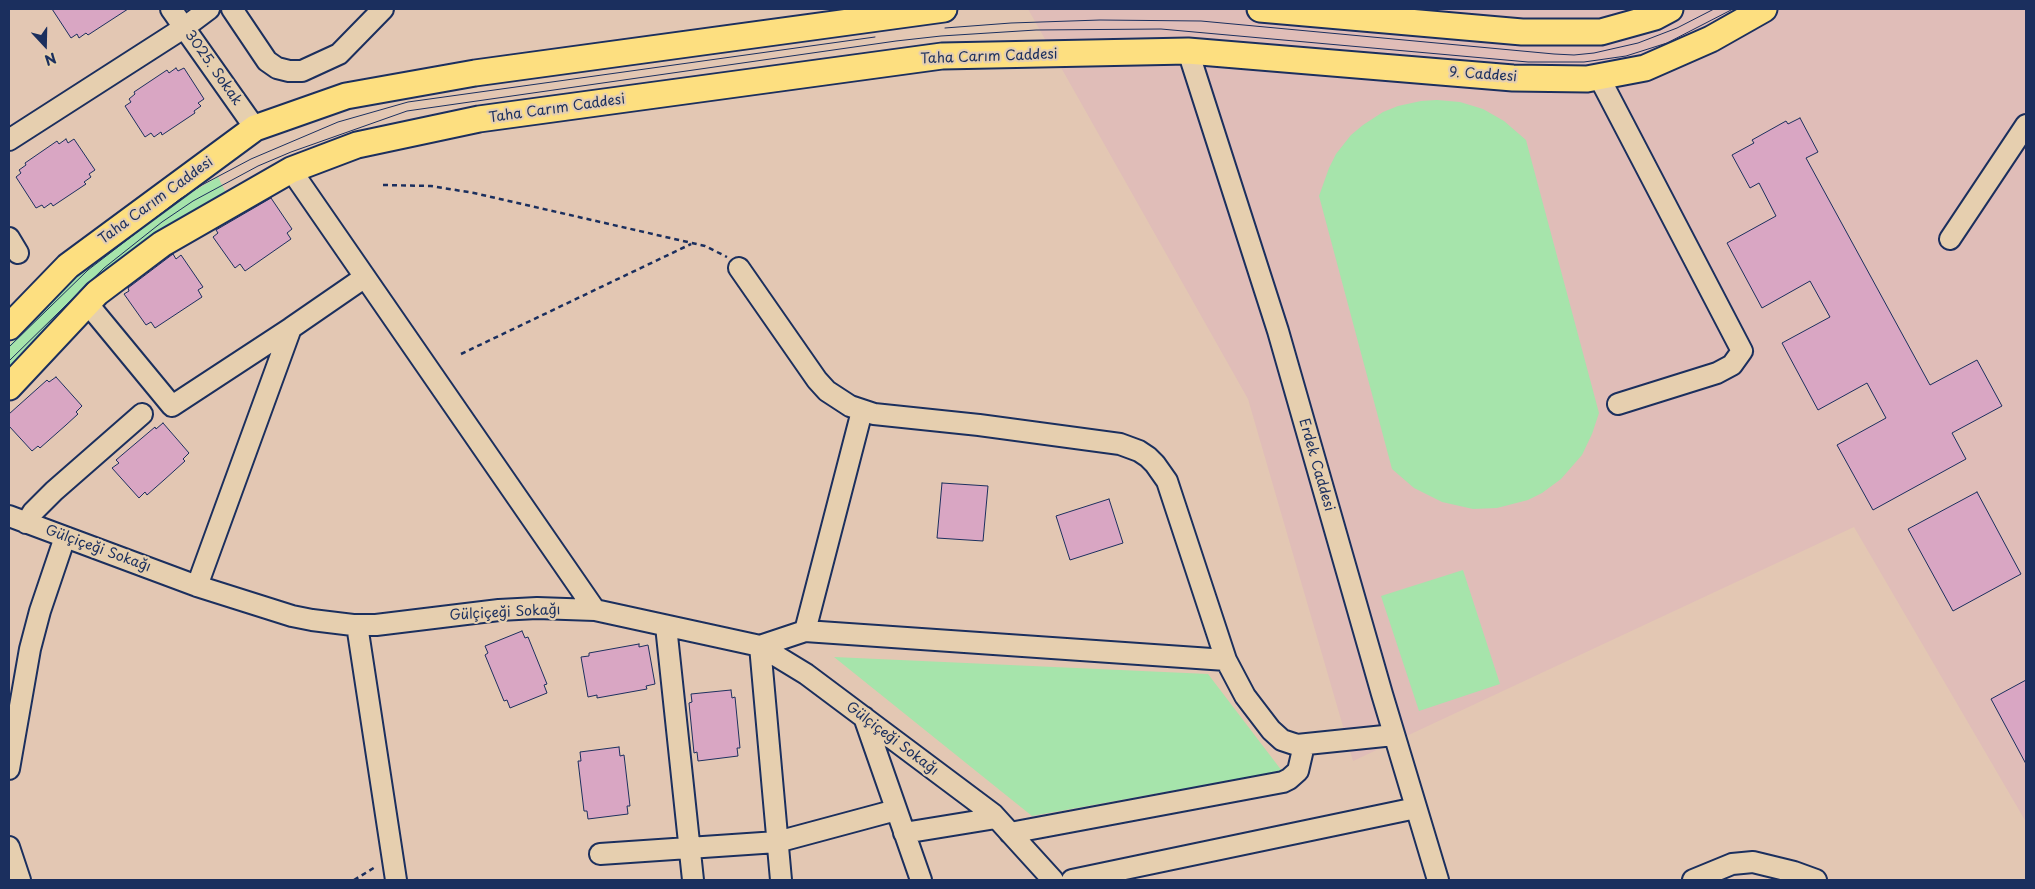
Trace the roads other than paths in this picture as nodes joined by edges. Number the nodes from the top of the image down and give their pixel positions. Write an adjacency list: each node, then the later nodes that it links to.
1 (171, 9): 9 (street, 3025. Sokak)
2 (209, 9): 9 (street)
3 (232, 9): 4 (street)
4 (383, 9)
5 (944, 9): 13 (main road, Taha Carım Caddesi)
6 (1260, 9): 7 (main road)
7 (1670, 9)
8 (1764, 9): 11 (main road, 9. Caddesi)
9 (185, 27): 13 (street, 3025. Sokak); 14 (street)
10 (1188, 51): 11 (main road, 9. Caddesi); 15 (main road, Taha Carım Caddesi); 36 (street, Erdek Caddesi)
11 (1599, 77): 23 (street)
12 (2026, 125): 16 (street)
13 (255, 128): 20 (main road, Taha Carım Caddesi)
14 (9, 140)
15 (291, 170): 18 (street); 19 (main road, Taha Carım Caddesi)
16 (1950, 239)
17 (739, 268): 24 (street)
18 (365, 277): 21 (street); 29 (street)
19 (87, 303): 21 (street); 22 (main road, Taha Carım Caddesi)
20 (9, 327)
21 (291, 328): 28 (street)
22 (9, 387)
23 (1618, 404)
24 (862, 411): 32 (street); 34 (street)
25 (142, 414): 26 (street)
26 (17, 520): 27 (street, Gülçiçeği Sokağı)
27 (65, 537): 28 (street, Gülçiçeği Sokağı); 38 (street)
28 (197, 586): 30 (street, Gülçiçeği Sokağı)
29 (594, 610): 30 (street, Gülçiçeği Sokağı); 31 (street, Gülçiçeği Sokağı)
30 (357, 625): 49 (street)
31 (666, 626): 33 (street, Gülçiçeği Sokağı); 46 (street)
32 (805, 631): 33 (street); 34 (street)
33 (760, 646): 35 (street, Gülçiçeği Sokağı); 44 (street)
34 (1226, 660): 37 (street)
35 (864, 717): 40 (street); 41 (street, Gülçiçeği Sokağı)
36 (1394, 735): 37 (street); 39 (street, Erdek Caddesi)
37 (1304, 745): 43 (street)
38 (9, 769)
39 (1416, 808): 54 (street); 55 (street, Erdek Caddesi)
40 (896, 810): 42 (street); 44 (street)
41 (996, 818): 42 (street); 43 (street, Gülçiçeği Sokağı)
42 (904, 833): 52 (street)
43 (1010, 833): 53 (street, Gülçiçeği Sokağı)
44 (777, 842): 46 (street); 51 (street)
45 (9, 847): 48 (street)
46 (688, 848): 47 (street); 50 (street)
47 (600, 854)
48 (20, 880)
49 (396, 880)
50 (693, 880)
51 (780, 880)
52 (921, 880)
53 (1053, 880)
54 (1072, 880)
55 (1438, 880)
56 (1693, 880): 57 (street)
57 (1816, 880)

